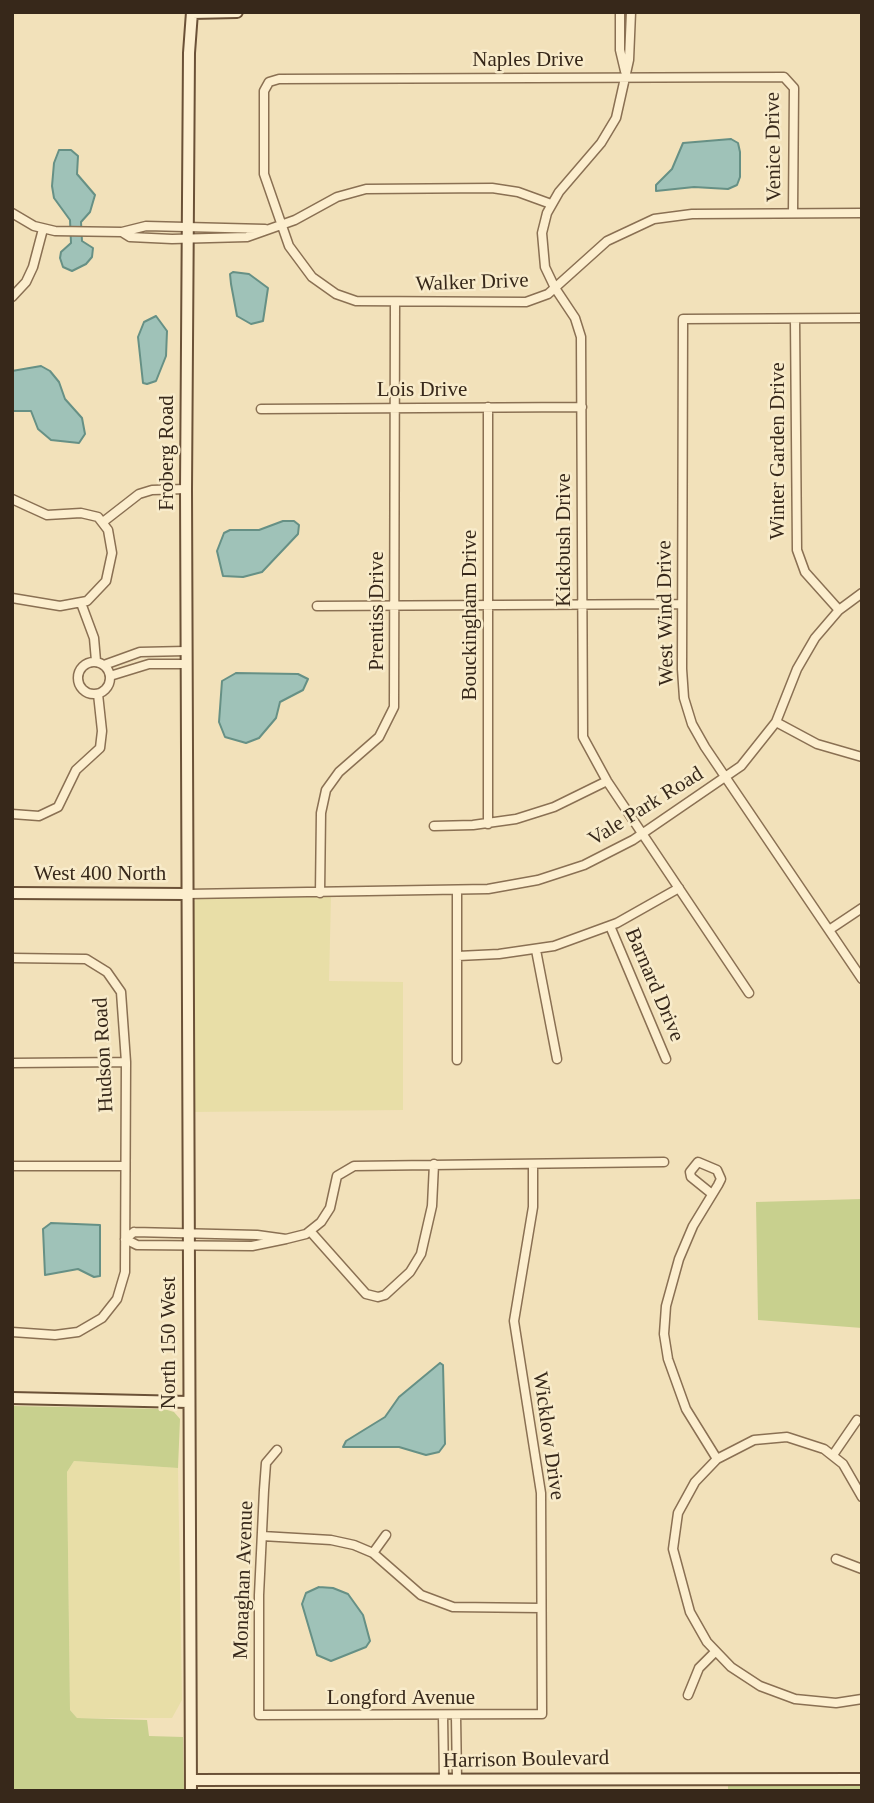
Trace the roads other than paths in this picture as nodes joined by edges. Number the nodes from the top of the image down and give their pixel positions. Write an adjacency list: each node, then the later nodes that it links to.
1 (192, 12): 2 (street); 12 (street, Froberg Road)
2 (237, 12)
3 (620, 12): 5 (street, Kickbush Drive)
4 (631, 12): 5 (street, Kickbush Drive)
5 (625, 74): 6 (street, Naples Drive); 7 (street, Naples Drive); 8 (street, Kickbush Drive)
6 (790, 80): 10 (street, Venice Drive)
7 (268, 84): 13 (street, Walker Drive)
8 (551, 204): 13 (street); 17 (street, Kickbush Drive)
9 (12, 213): 14 (street)
10 (793, 213): 11 (street, Walker Drive); 17 (street, Walker Drive)
11 (862, 213)
12 (188, 226): 13 (street); 15 (street); 16 (street, Froberg Road)
13 (276, 227): 16 (street); 19 (street, Walker Drive)
14 (43, 229): 15 (street); 18 (street)
15 (122, 232): 16 (street)
16 (188, 239): 26 (street, Froberg Road)
17 (555, 288): 19 (street, Walker Drive); 23 (street, Kickbush Drive)
18 (12, 297)
19 (394, 303): 24 (street, Prentiss Drive)
20 (862, 318): 21 (street)
21 (795, 319): 34 (street, West Wind Drive); 37 (street, Winter Garden Drive)
22 (488, 407): 23 (street, Lois Drive); 24 (street, Lois Drive); 32 (street, Bouckingham Drive)
23 (582, 407): 33 (street, Kickbush Drive)
24 (394, 408): 25 (street, Lois Drive); 35 (street, Prentiss Drive)
25 (261, 409)
26 (186, 489): 28 (street); 38 (street, Froberg Road)
27 (12, 499): 28 (street)
28 (103, 522): 31 (street)
29 (862, 593): 37 (street, Vale Park Road)
30 (12, 598): 31 (street)
31 (81, 603): 39 (street)
32 (488, 604): 33 (street); 35 (street); 48 (street, Bouckingham Drive)
33 (582, 604): 34 (street); 46 (street, Kickbush Drive)
34 (682, 604): 45 (street, West Wind Drive)
35 (394, 605): 36 (street); 54 (street, Prentiss Drive)
36 (317, 606)
37 (839, 610): 43 (street, Vale Park Road)
38 (186, 651): 39 (street); 40 (street, Froberg Road)
39 (100, 663): 41 (street); 42 (street)
40 (186, 664): 41 (street); 55 (street, Froberg Road)
41 (110, 676): 42 (street)
42 (98, 694): 47 (street)
43 (776, 722): 44 (street); 45 (street, Vale Park Road)
44 (862, 757)
45 (726, 778): 50 (street, Vale Park Road); 58 (street, West Wind Drive)
46 (607, 781): 48 (street); 50 (street, Kickbush Drive)
47 (12, 814)
48 (488, 824): 49 (street)
49 (433, 826)
50 (642, 833): 51 (street, Kickbush Drive); 52 (street, Vale Park Road)
51 (679, 888): 57 (street); 63 (street, Kickbush Drive)
52 (457, 891): 54 (street, Vale Park Road); 60 (street)
53 (12, 893): 55 (street, West 400 North)
54 (320, 893): 55 (street, Vale Park Road)
55 (187, 894): 76 (street, North 150 West)
56 (862, 908): 58 (street)
57 (610, 926): 59 (street); 65 (street, Barnard Drive)
58 (829, 930): 62 (street, West Wind Drive)
59 (536, 950): 60 (street); 64 (street)
60 (458, 956): 66 (street)
61 (12, 958): 67 (street, Hudson Road)
62 (862, 979)
63 (750, 993)
64 (557, 1059)
65 (666, 1059)
66 (457, 1060)
67 (126, 1062): 68 (street); 73 (street, Hudson Road)
68 (12, 1063)
69 (664, 1163): 71 (street)
70 (434, 1164): 71 (street); 75 (street); 75 (street)
71 (533, 1164): 93 (street, Wicklow Drive)
72 (12, 1166): 73 (street)
73 (124, 1166): 77 (street, Hudson Road)
74 (712, 1194): 86 (street)
75 (310, 1231): 78 (street)
76 (188, 1233): 77 (street); 78 (street); 79 (street, North 150 West)
77 (125, 1239): 79 (street); 80 (street, Hudson Road)
78 (286, 1240): 79 (street)
79 (188, 1246): 82 (street, North 150 West)
80 (12, 1332)
81 (12, 1398): 82 (street)
82 (188, 1402): 104 (street, North 150 West)
83 (858, 1420): 85 (street)
84 (277, 1450): 89 (street, Monaghan Avenue)
85 (833, 1455): 86 (street); 87 (street)
86 (717, 1459): 94 (street)
87 (862, 1497)
88 (386, 1535): 90 (street)
89 (262, 1536): 90 (street); 98 (street, Monaghan Avenue)
90 (373, 1553): 93 (street)
91 (836, 1559): 92 (street)
92 (862, 1569)
93 (541, 1608): 97 (street, Wicklow Drive)
94 (715, 1652): 95 (street); 96 (street)
95 (688, 1695)
96 (862, 1699)
97 (542, 1714): 100 (street, Longford Avenue)
98 (259, 1715): 99 (street, Longford Avenue)
99 (443, 1716): 100 (street, Longford Avenue); 102 (street)
100 (456, 1716): 103 (street)
101 (862, 1779): 103 (street, Harrison Boulevard)
102 (444, 1780): 103 (street, Harrison Boulevard); 104 (street, Harrison Boulevard)
103 (457, 1780)
104 (191, 1785)

